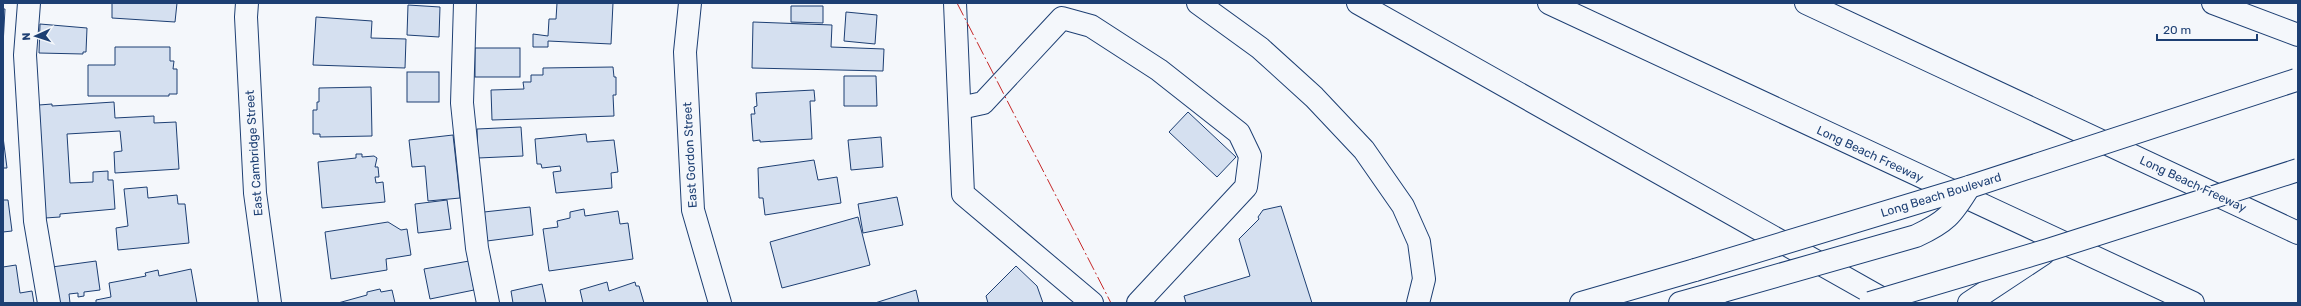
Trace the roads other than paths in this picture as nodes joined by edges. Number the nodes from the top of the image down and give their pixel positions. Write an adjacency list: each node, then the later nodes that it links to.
1 (29, 3): 18 (main road)
2 (247, 3): 19 (main road, East Cambridge Street)
3 (465, 3): 20 (main road)
4 (690, 3): 21 (main road, East Gordon Street)
5 (955, 3): 13 (main road)
6 (1198, 3): 24 (main road)
7 (1358, 3): 28 (main road)
8 (1549, 3): 30 (main road, Long Beach Freeway)
9 (1806, 3): 16 (main road, Long Beach Freeway)
10 (2213, 3): 11 (main road)
11 (2298, 35)
12 (2297, 80): 15 (main road, Long Beach Boulevard, bridge)
13 (960, 108): 22 (main road); 23 (main road)
14 (2298, 170): 17 (main road, bridge)
15 (1969, 187): 25 (main road, Long Beach Boulevard, bridge); 26 (main road, bridge)
16 (2298, 233)
17 (2048, 250): 27 (main road, bridge); 29 (main road, bridge)
18 (49, 303)
19 (270, 303)
20 (488, 303)
21 (720, 303)
22 (1092, 303)
23 (1138, 303)
24 (1418, 303)
25 (1580, 303)
26 (1680, 303)
27 (1870, 303)
28 (1890, 303)
29 (1969, 303)
30 (2193, 303)

